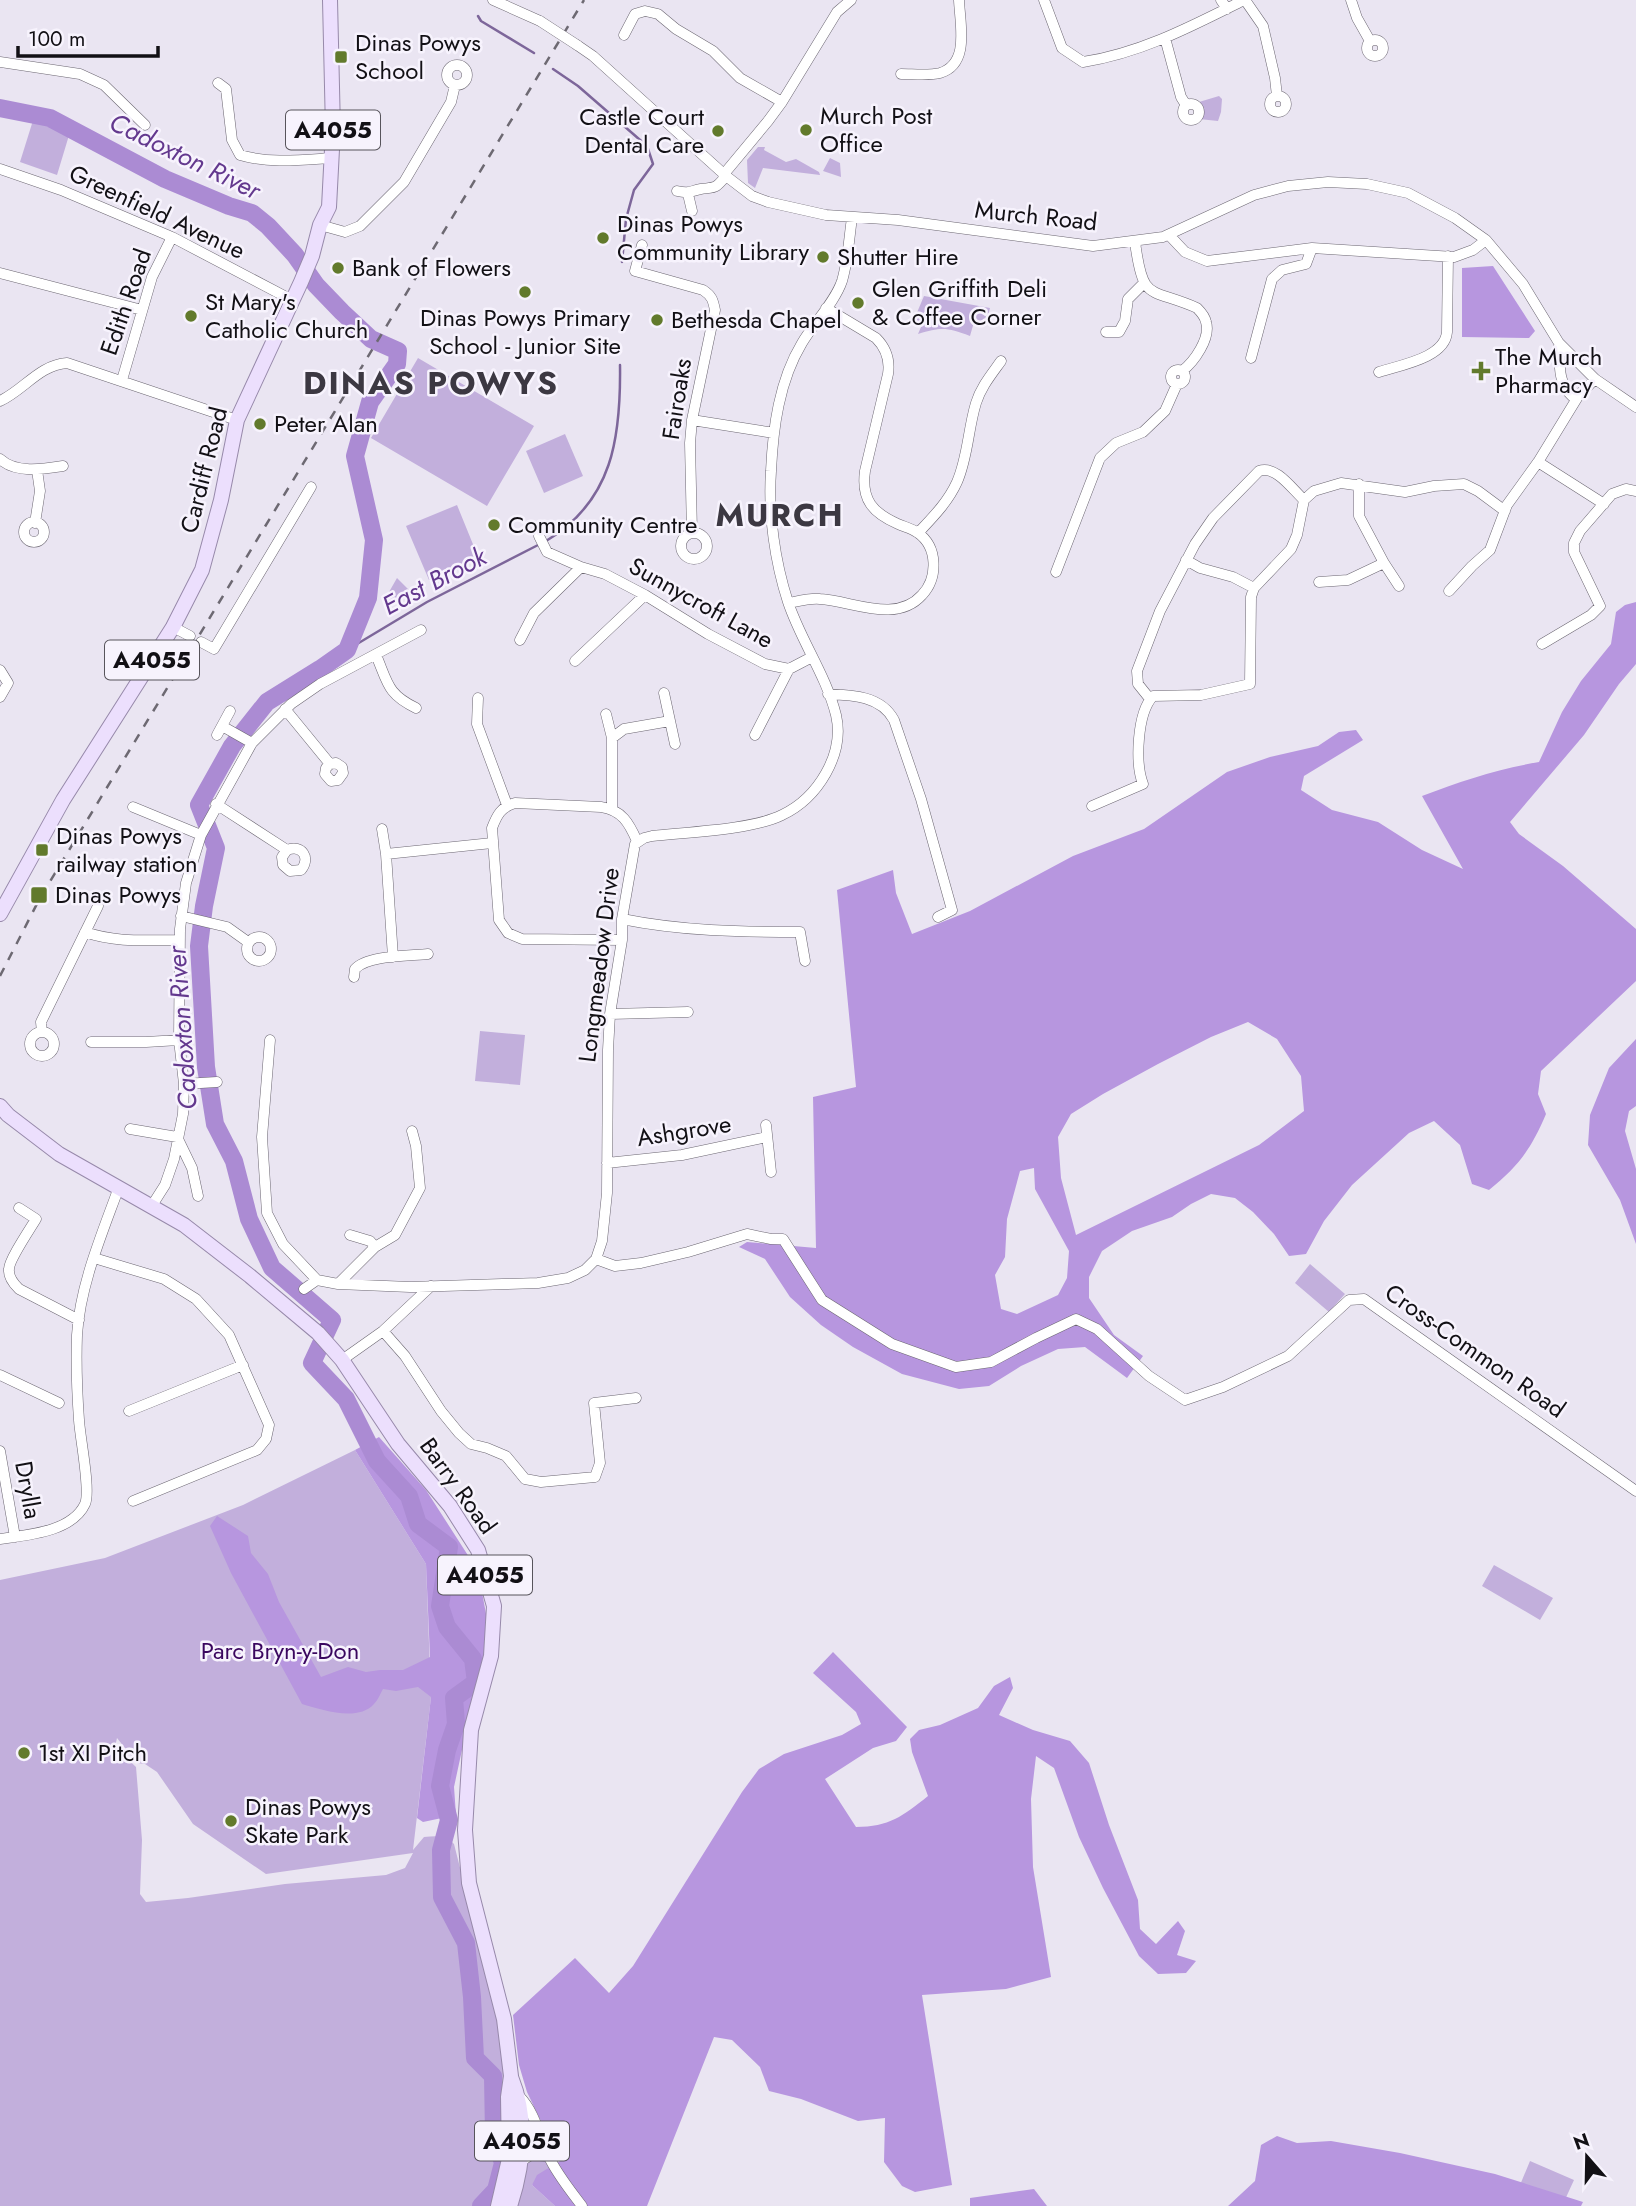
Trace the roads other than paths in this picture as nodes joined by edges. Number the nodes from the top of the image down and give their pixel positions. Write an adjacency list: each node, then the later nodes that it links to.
1 (330, 0): 20 (main road, Cardiff Road / A4055)
2 (493, 0): 22 (street, Murch Road, bridge)
3 (851, 0): 17 (street)
4 (959, 0): 13 (street)
5 (1044, 0): 10 (street)
6 (1245, 0): 8 (street); 16 (street)
7 (1351, 0): 11 (street)
8 (1224, 4): 10 (street)
9 (624, 35): 17 (street)
10 (1166, 38): 18 (street)
11 (1370, 41)
12 (0, 62): 19 (street)
13 (901, 74)
14 (218, 83): 20 (street)
15 (455, 85): 27 (street)
16 (1277, 96)
17 (782, 102): 22 (street)
18 (1186, 105)
19 (145, 125)
20 (332, 158): 27 (main road, Cardiff Road / A4055)
21 (0, 169): 29 (street, Greenfield Avenue)
22 (725, 175): 24 (street); 26 (street, Murch Road)
23 (677, 191): 24 (street)
24 (688, 194): 25 (street)
25 (692, 211)
26 (852, 218): 31 (street, Murch Road); 38 (street, Longmeadow Drive)
27 (320, 225): 37 (main road, Cardiff Road / A4055)
28 (1169, 234): 30 (street, Murch Road); 31 (street, Murch Road); 33 (street)
29 (172, 237): 37 (street, Greenfield Avenue); 39 (street, Edith Road)
30 (1486, 240): 34 (street); 41 (street)
31 (1135, 242): 36 (street)
32 (642, 245): 51 (street, Fairoaks)
33 (1312, 248): 34 (street); 42 (street)
34 (1448, 256): 44 (street)
35 (0, 273): 39 (street)
36 (1143, 283): 40 (street); 70 (street)
37 (292, 300): 50 (main road, Cardiff Road / A4055)
38 (826, 308): 52 (street, Longmeadow Drive); 65 (street)
39 (142, 310): 46 (street, Edith Road)
40 (1107, 332)
41 (1559, 343): 45 (street); 47 (street)
42 (1251, 358)
43 (1001, 361): 65 (street)
44 (1379, 372)
45 (1595, 379): 47 (street); 49 (street)
46 (122, 380): 48 (street); 50 (street)
47 (1579, 395): 54 (street)
48 (0, 401)
49 (1636, 407)
50 (237, 420): 77 (main road, Cardiff Road / A4055)
51 (692, 420): 52 (street); 64 (street, Fairoaks)
52 (774, 433): 76 (street, Longmeadow Drive)
53 (0, 459): 56 (street)
54 (1538, 462): 61 (street); 62 (street)
55 (63, 466): 56 (street)
56 (37, 470): 63 (street)
57 (1359, 484): 60 (street); 62 (street); 68 (street)
58 (311, 487): 81 (street)
59 (1636, 491): 61 (street)
60 (1304, 500): 67 (street); 73 (street)
61 (1604, 504): 82 (street)
62 (1505, 511): 74 (street)
63 (35, 523)
64 (692, 533)
65 (918, 533): 76 (street)
66 (539, 536): 69 (street, Sunnycroft Lane)
67 (1186, 560): 73 (street); 92 (street)
68 (1384, 563): 71 (street); 72 (street)
69 (581, 567): 75 (street, Sunnycroft Lane); 80 (street)
70 (1056, 572)
71 (1319, 582)
72 (1399, 586)
73 (1254, 588): 92 (street)
74 (1449, 591)
75 (645, 595): 85 (street); 86 (street, Sunnycroft Lane)
76 (789, 603): 84 (street, Longmeadow Drive)
77 (173, 627): 79 (street); 115 (main road, Cardiff Road / A4055)
78 (421, 630): 83 (street)
79 (190, 636)
80 (520, 640)
81 (201, 642)
82 (1542, 644)
83 (376, 655): 93 (street); 94 (street)
84 (812, 657): 86 (street, Sunnycroft Lane); 89 (street, Longmeadow Drive)
85 (575, 661)
86 (789, 669): 98 (street)
87 (0, 670): 90 (street)
88 (663, 694): 97 (street)
89 (828, 694): 110 (street, Longmeadow Drive); 117 (street)
90 (0, 697)
91 (478, 698): 104 (street)
92 (1150, 699): 105 (street)
93 (416, 708)
94 (285, 709): 100 (street); 102 (street)
95 (230, 711): 100 (street)
96 (606, 714): 99 (street)
97 (670, 721): 99 (street); 101 (street)
98 (755, 735)
99 (612, 738): 107 (street)
100 (248, 740): 103 (street)
101 (675, 744)
102 (330, 764)
103 (216, 804): 109 (street); 112 (street)
104 (507, 806): 107 (street); 111 (street)
105 (1092, 806)
106 (133, 807): 109 (street)
107 (612, 808): 110 (street)
108 (382, 829): 113 (street)
109 (201, 835): 116 (street)
110 (637, 841): 118 (street, Longmeadow Drive)
111 (492, 843): 113 (street); 121 (street)
112 (287, 850)
113 (386, 854): 124 (street)
114 (98, 906): 119 (street)
115 (0, 914)
116 (181, 916): 120 (street); 122 (street)
117 (938, 917)
118 (622, 919): 121 (street, Longmeadow Drive); 125 (street)
119 (85, 932): 120 (street); 129 (street)
120 (179, 940): 130 (street)
121 (622, 940): 128 (street, Longmeadow Drive)
122 (248, 942)
123 (428, 954): 124 (street)
124 (393, 957): 126 (street)
125 (805, 961)
126 (354, 977)
127 (688, 1012): 128 (street)
128 (610, 1014): 141 (street, Longmeadow Drive)
129 (42, 1032)
130 (178, 1040): 132 (street); 134 (street)
131 (270, 1040): 151 (street)
132 (91, 1042)
133 (217, 1082): 134 (street)
134 (184, 1084): 139 (street)
135 (0, 1106): 143 (main road, Barry Road / A4055)
136 (766, 1125): 140 (street, Ashgrove)
137 (130, 1129): 139 (street)
138 (412, 1131): 148 (street)
139 (177, 1137): 144 (street); 145 (street)
140 (767, 1137): 141 (street, Ashgrove); 142 (street, Ashgrove)
141 (607, 1163): 150 (street, Longmeadow Drive)
142 (771, 1172)
143 (119, 1187): 145 (main road, Barry Road / A4055); 149 (street)
144 (198, 1196)
145 (151, 1207): 157 (main road, Barry Road / A4055)
146 (19, 1208): 155 (street)
147 (350, 1236): 148 (street)
148 (375, 1247): 152 (street)
149 (94, 1258): 155 (street); 158 (street)
150 (596, 1259): 153 (street); 164 (street, Cross-Common Road)
151 (317, 1280): 152 (street); 154 (street)
152 (338, 1284): 153 (street)
153 (432, 1286): 156 (street)
154 (304, 1289)
155 (79, 1320): 166 (street)
156 (383, 1331): 157 (street); 160 (street)
157 (342, 1360): 168 (main road, Barry Road / A4055)
158 (243, 1365): 162 (street); 165 (street)
159 (0, 1375): 161 (street)
160 (636, 1398)
161 (58, 1404)
162 (129, 1411)
163 (0, 1451): 166 (street, Drylla)
164 (1636, 1491)
165 (133, 1501)
166 (15, 1537): 167 (street)
167 (0, 1539)
168 (510, 2076): 169 (main road, Barry Road / A4055); 171 (main road, Barry Road / A4055)
169 (519, 2096): 170 (street); 171 (main road, Barry Road / A4055)
170 (537, 2127): 171 (street); 172 (street)
171 (515, 2132): 173 (main road, Barry Road / A4055); 174 (main road, Barry Road / A4055)
172 (548, 2156): 173 (street); 176 (street)
173 (521, 2161): 175 (main road, Barry Road / A4055)
174 (498, 2206)
175 (510, 2206)
176 (582, 2206)

